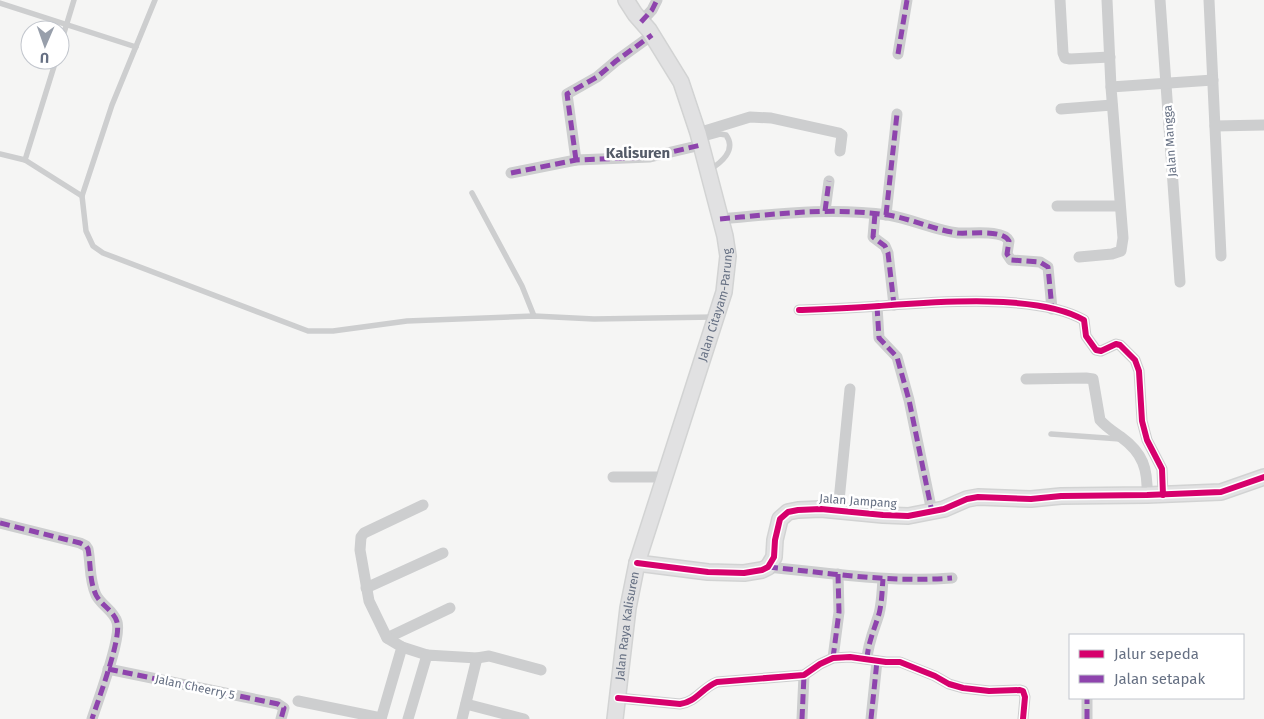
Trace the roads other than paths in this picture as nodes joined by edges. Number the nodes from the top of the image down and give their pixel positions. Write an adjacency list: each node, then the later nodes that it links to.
1 (74, 0): 12 (lane)
2 (156, 0): 16 (lane)
3 (626, 0): 13 (main road, Jalan Citayam-Parung)
4 (658, 0): 13 (street)
5 (907, 0): 17 (street)
6 (1060, 0): 18 (street)
7 (1107, 0): 18 (street)
8 (1160, 0): 21 (street, Jalan Mangga)
9 (1208, 0): 20 (street)
10 (0, 3): 11 (lane)
11 (54, 20)
12 (68, 20)
13 (641, 22): 15 (main road, Jalan Citayam-Parung)
14 (70, 25): 16 (lane)
15 (652, 35): 28 (main road, Jalan Citayam-Parung); 32 (street)
16 (136, 47): 37 (lane)
17 (898, 54)
18 (1110, 57): 22 (street)
19 (53, 70): 31 (lane)
20 (1213, 80): 21 (street); 27 (street)
21 (1166, 83): 22 (street); 45 (street, Jalan Mangga)
22 (1111, 87): 23 (street)
23 (1112, 105): 24 (street); 39 (street)
24 (1061, 109)
25 (897, 114): 41 (street)
26 (1264, 125): 27 (street)
27 (1215, 126): 43 (street)
28 (700, 139): 29 (street); 32 (street); 33 (main road, Jalan Citayam-Parung); 33 (lane)
29 (840, 151)
30 (0, 154): 31 (lane)
31 (25, 160): 37 (lane)
32 (576, 160): 34 (street)
33 (708, 171): 42 (main road, Jalan Citayam-Parung)
34 (511, 173)
35 (829, 181): 40 (street)
36 (472, 193): 50 (lane)
37 (82, 196): 50 (lane)
38 (1057, 206): 39 (street)
39 (1119, 206): 44 (street)
40 (825, 211): 41 (street); 42 (street)
41 (881, 215): 46 (street); 48 (street)
42 (720, 219): 51 (main road, Jalan Citayam-Parung)
43 (1222, 256)
44 (1079, 257)
45 (1180, 282)
46 (894, 305): 47 (street); 48 (street)
47 (877, 306): 49 (street); 63 (street)
48 (1052, 309): 59 (street)
49 (798, 310)
50 (534, 316): 51 (lane)
51 (716, 317): 57 (main road, Jalan Citayam-Parung)
52 (1026, 379): 55 (street)
53 (850, 389): 62 (street)
54 (1051, 434): 55 (lane)
55 (1124, 439): 60 (street)
56 (613, 477): 57 (street)
57 (664, 477): 66 (main road, Jalan Citayam-Parung)
58 (1264, 477): 59 (main road, Jalan Jampang)
59 (1163, 495): 60 (main road, Jalan Jampang)
60 (1147, 496): 63 (main road, Jalan Jampang)
61 (423, 505): 71 (street)
62 (838, 511): 63 (main road, Jalan Jampang); 67 (main road, Jalan Jampang)
63 (932, 512)
64 (0, 523): 79 (street)
65 (443, 553): 71 (street)
66 (637, 562): 67 (main road); 82 (main road, Jalan Raya Kalisuren)
67 (768, 567): 68 (street)
68 (838, 574): 70 (street); 77 (street)
69 (952, 578): 70 (street)
70 (883, 579): 78 (street)
71 (366, 588): 73 (street)
72 (450, 608): 73 (street)
73 (387, 638): 74 (street)
74 (402, 647): 75 (street); 88 (street)
75 (427, 654): 76 (street); 89 (street)
76 (477, 658): 80 (street); 85 (street)
77 (833, 658): 78 (street); 81 (street)
78 (872, 660): 94 (street); 95 (street)
79 (108, 669): 86 (street); 87 (street, Jalan Cheerry 5)
80 (541, 670)
81 (804, 675): 82 (street); 93 (street)
82 (618, 698): 92 (main road, Jalan Raya Kalisuren)
83 (1087, 699): 96 (street)
84 (298, 701): 88 (street)
85 (466, 704): 90 (street); 91 (street)
86 (92, 719)
87 (282, 719)
88 (381, 719)
89 (408, 719)
90 (462, 719)
91 (524, 719)
92 (615, 719)
93 (802, 719)
94 (871, 719)
95 (1022, 719)
96 (1087, 719)

